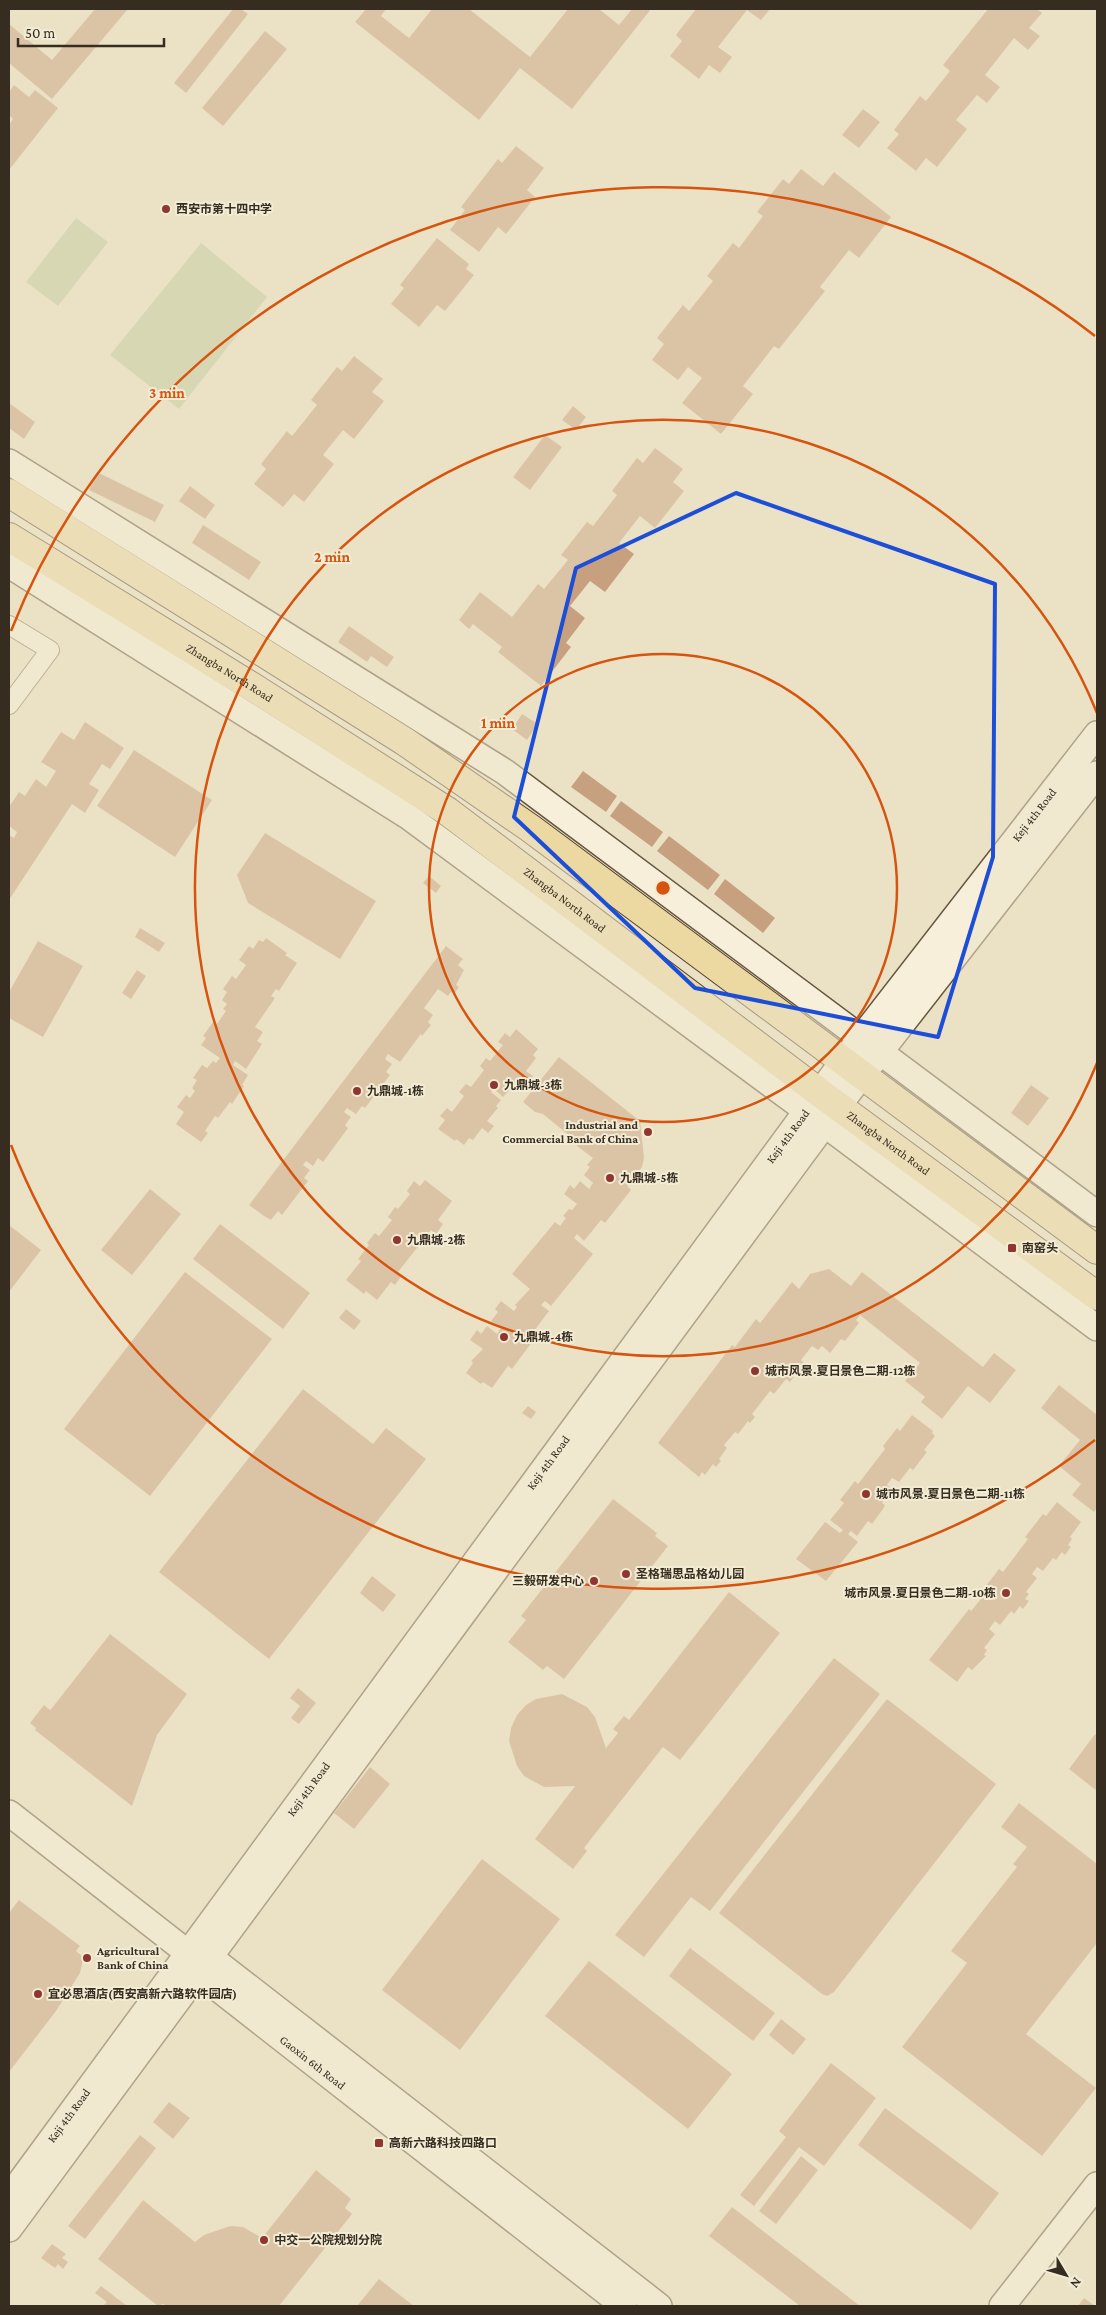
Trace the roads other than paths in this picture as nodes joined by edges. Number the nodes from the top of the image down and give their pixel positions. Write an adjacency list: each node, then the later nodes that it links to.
1 (9, 462): 9 (street)
2 (9, 493): 10 (main road)
3 (9, 537): 11 (main road, Zhangba North Road)
4 (9, 565): 11 (street)
5 (9, 625): 6 (street)
6 (9, 705)
7 (1097, 734): 9 (street, Keji 4th Road)
8 (1097, 774): 9 (street, Keji 4th Road)
9 (871, 1045): 10 (street, Keji 4th Road); 12 (street)
10 (854, 1067): 11 (street, Keji 4th Road); 13 (main road)
11 (822, 1109): 14 (main road, Zhangba North Road); 15 (street); 17 (street, Keji 4th Road)
12 (1097, 1214)
13 (1097, 1250)
14 (1097, 1296)
15 (1097, 1328)
16 (9, 1813): 17 (street, Gaoxin 6th Road)
17 (199, 1961): 19 (street, Keji 4th Road); 20 (street, Keji 4th Road); 21 (street, Gaoxin 6th Road); 22 (street, Gaoxin 6th Road)
18 (1097, 2185): 23 (street)
19 (9, 2197)
20 (9, 2229)
21 (624, 2306)
22 (658, 2306)
23 (1002, 2306)

